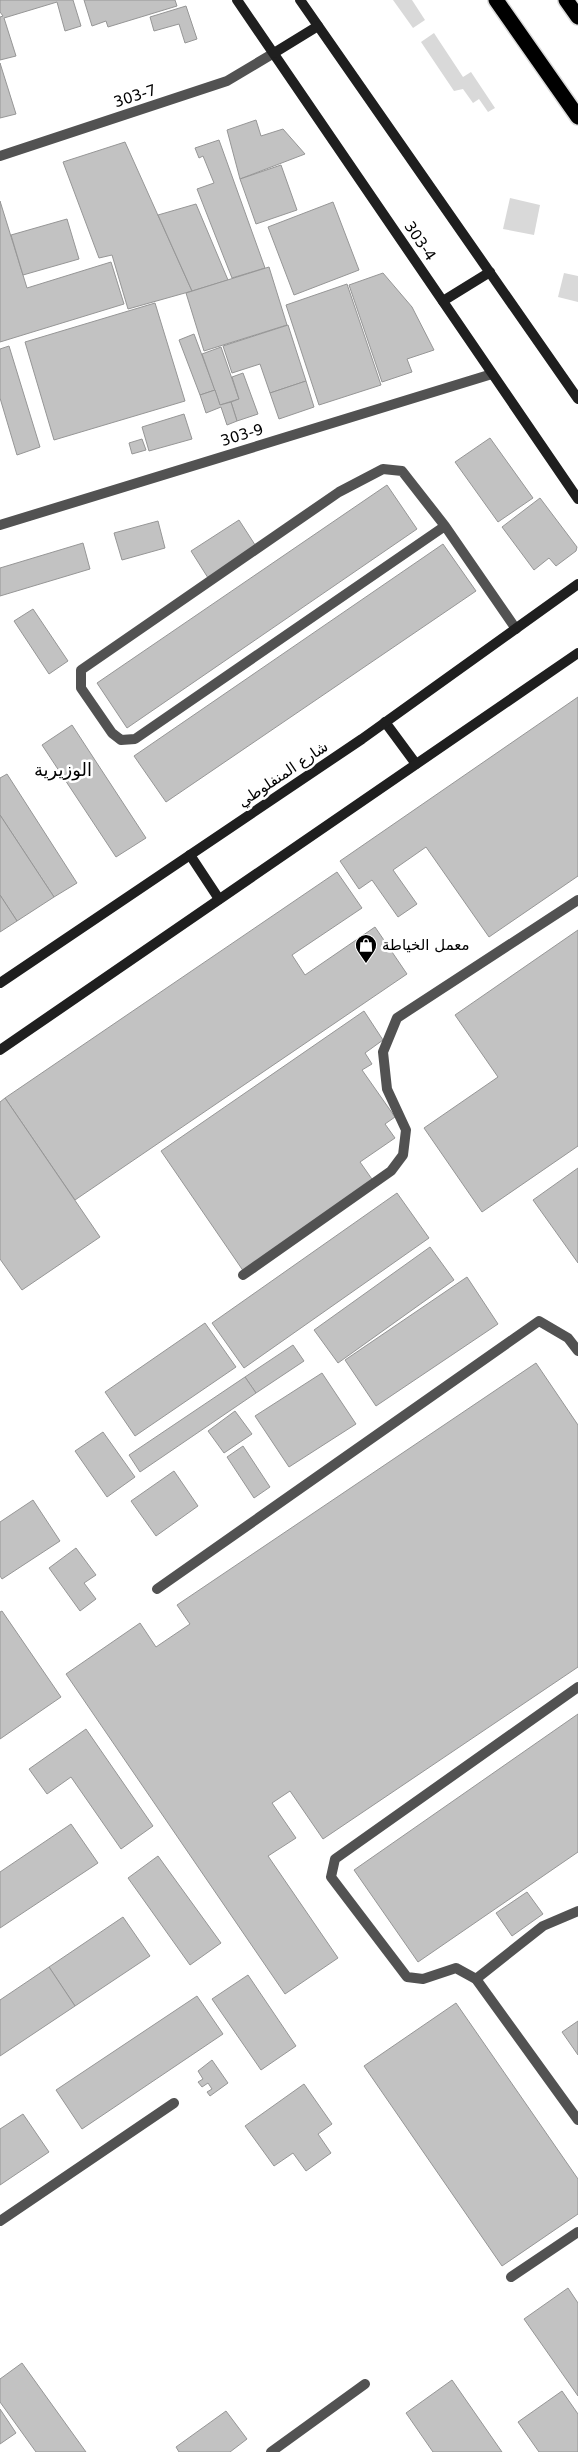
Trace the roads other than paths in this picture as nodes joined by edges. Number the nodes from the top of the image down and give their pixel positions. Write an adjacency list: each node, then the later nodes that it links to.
1 (238, 0): 7 (street, 303-4)
2 (300, 0): 6 (street)
3 (496, 0): 8 (highway)
4 (566, 0): 5 (highway)
5 (578, 18)
6 (318, 26): 7 (street); 10 (street)
7 (274, 53): 9 (street, 303-7); 11 (street, 303-4)
8 (578, 117)
9 (0, 156)
10 (490, 272): 11 (street); 13 (street)
11 (443, 301): 12 (street, 303-4)
12 (492, 374): 14 (street, 303-4); 15 (street, 303-9)
13 (578, 399)
14 (578, 499)
15 (0, 525)
16 (446, 526): 16 (street); 18 (street)
17 (578, 584): 18 (street, شارع المنفلوطي)
18 (516, 629): 20 (street, شارع المنفلوطي)
19 (578, 653): 21 (street)
20 (386, 722): 21 (street); 22 (street, شارع المنفلوطي)
21 (416, 764): 23 (street)
22 (190, 855): 23 (street); 25 (street, شارع المنفلوطي)
23 (219, 899): 26 (street)
24 (578, 900): 27 (street)
25 (0, 983)
26 (0, 1050)
27 (243, 1275)
28 (578, 1351): 29 (street)
29 (156, 1588)
30 (578, 1687): 32 (street)
31 (578, 1911): 32 (street)
32 (476, 1979): 34 (street)
33 (174, 2103): 35 (street)
34 (578, 2120)
35 (0, 2221)
36 (578, 2232): 37 (street)
37 (511, 2277)
38 (365, 2384): 39 (street)
39 (271, 2452)

